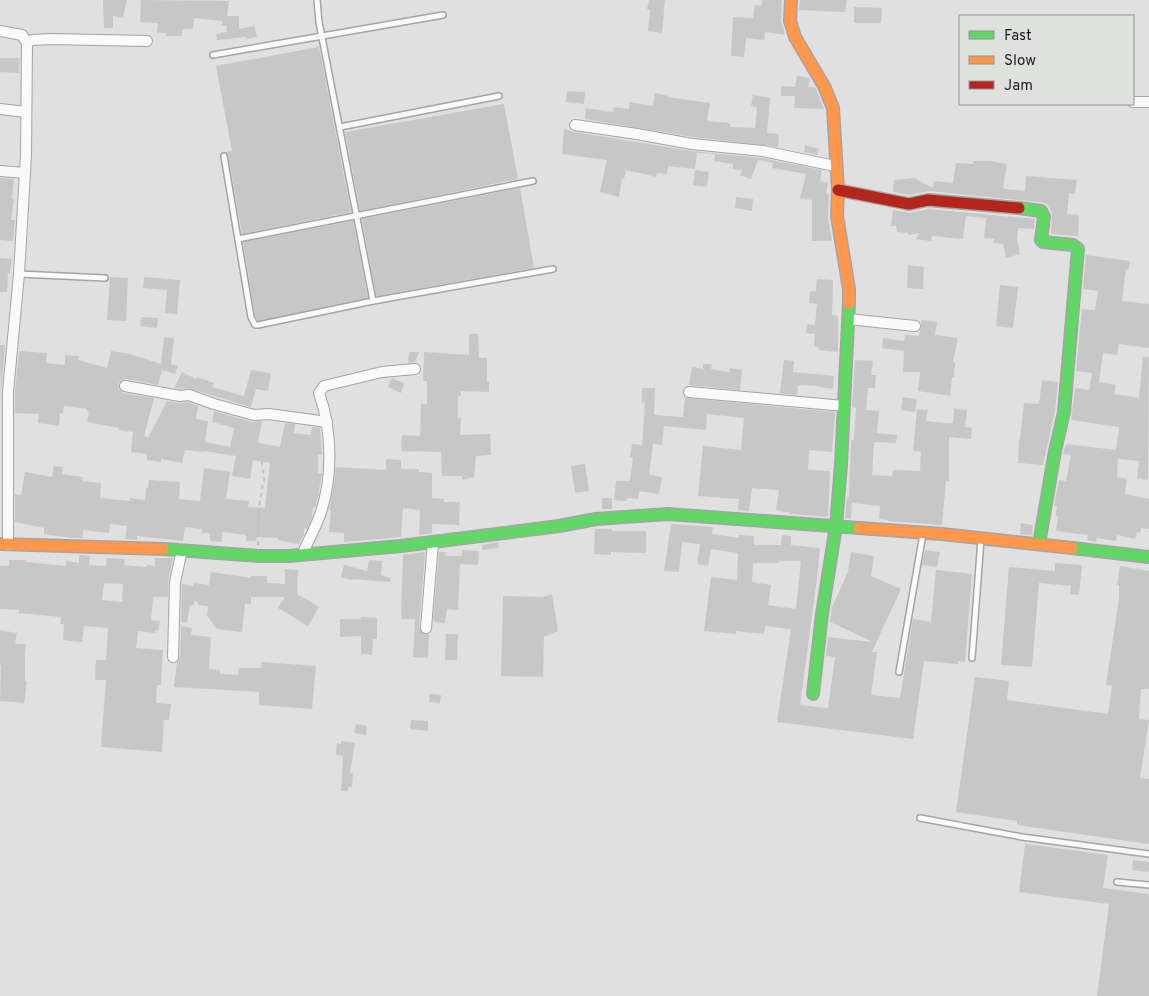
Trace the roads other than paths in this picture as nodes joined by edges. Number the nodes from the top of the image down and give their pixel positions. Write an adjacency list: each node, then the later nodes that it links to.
1 (317, 0): 5 (lane)
2 (791, 0): 17 (street)
3 (443, 14): 5 (lane)
4 (0, 31): 7 (street)
5 (322, 37): 8 (lane); 15 (lane)
6 (147, 41): 7 (street)
7 (26, 43): 13 (street)
8 (213, 56)
9 (499, 96): 15 (lane)
10 (1134, 102): 11 (street)
11 (1149, 102)
12 (0, 109): 13 (street)
13 (26, 112): 19 (street)
14 (575, 125): 17 (street)
15 (340, 127): 22 (lane)
16 (224, 156): 23 (lane)
17 (835, 166): 21 (street)
18 (0, 171): 19 (street)
19 (25, 173): 25 (street)
20 (533, 181): 22 (lane)
21 (838, 190): 28 (street); 40 (street)
22 (355, 215): 23 (lane); 27 (lane)
23 (238, 239): 27 (lane)
24 (553, 269): 27 (lane)
25 (19, 274): 26 (lane); 39 (street)
26 (105, 278)
27 (373, 301)
28 (848, 319): 29 (street); 33 (street)
29 (915, 326)
30 (415, 369): 34 (street)
31 (125, 386): 34 (street)
32 (689, 392): 33 (street)
33 (844, 406): 35 (street)
34 (327, 422): 42 (street)
35 (836, 526): 36 (street); 38 (street); 48 (street)
36 (923, 533): 37 (street); 47 (lane)
37 (982, 538): 40 (street); 46 (lane)
38 (433, 542): 42 (street); 44 (street)
39 (4, 544): 41 (street)
40 (1040, 544): 43 (street)
41 (182, 550): 42 (street); 45 (street)
42 (302, 555)
43 (1149, 557)
44 (426, 628)
45 (173, 657)
46 (972, 658)
47 (899, 672)
48 (813, 694)
49 (920, 818): 50 (lane)
50 (1149, 854)
51 (1117, 882): 52 (lane)
52 (1149, 885)

